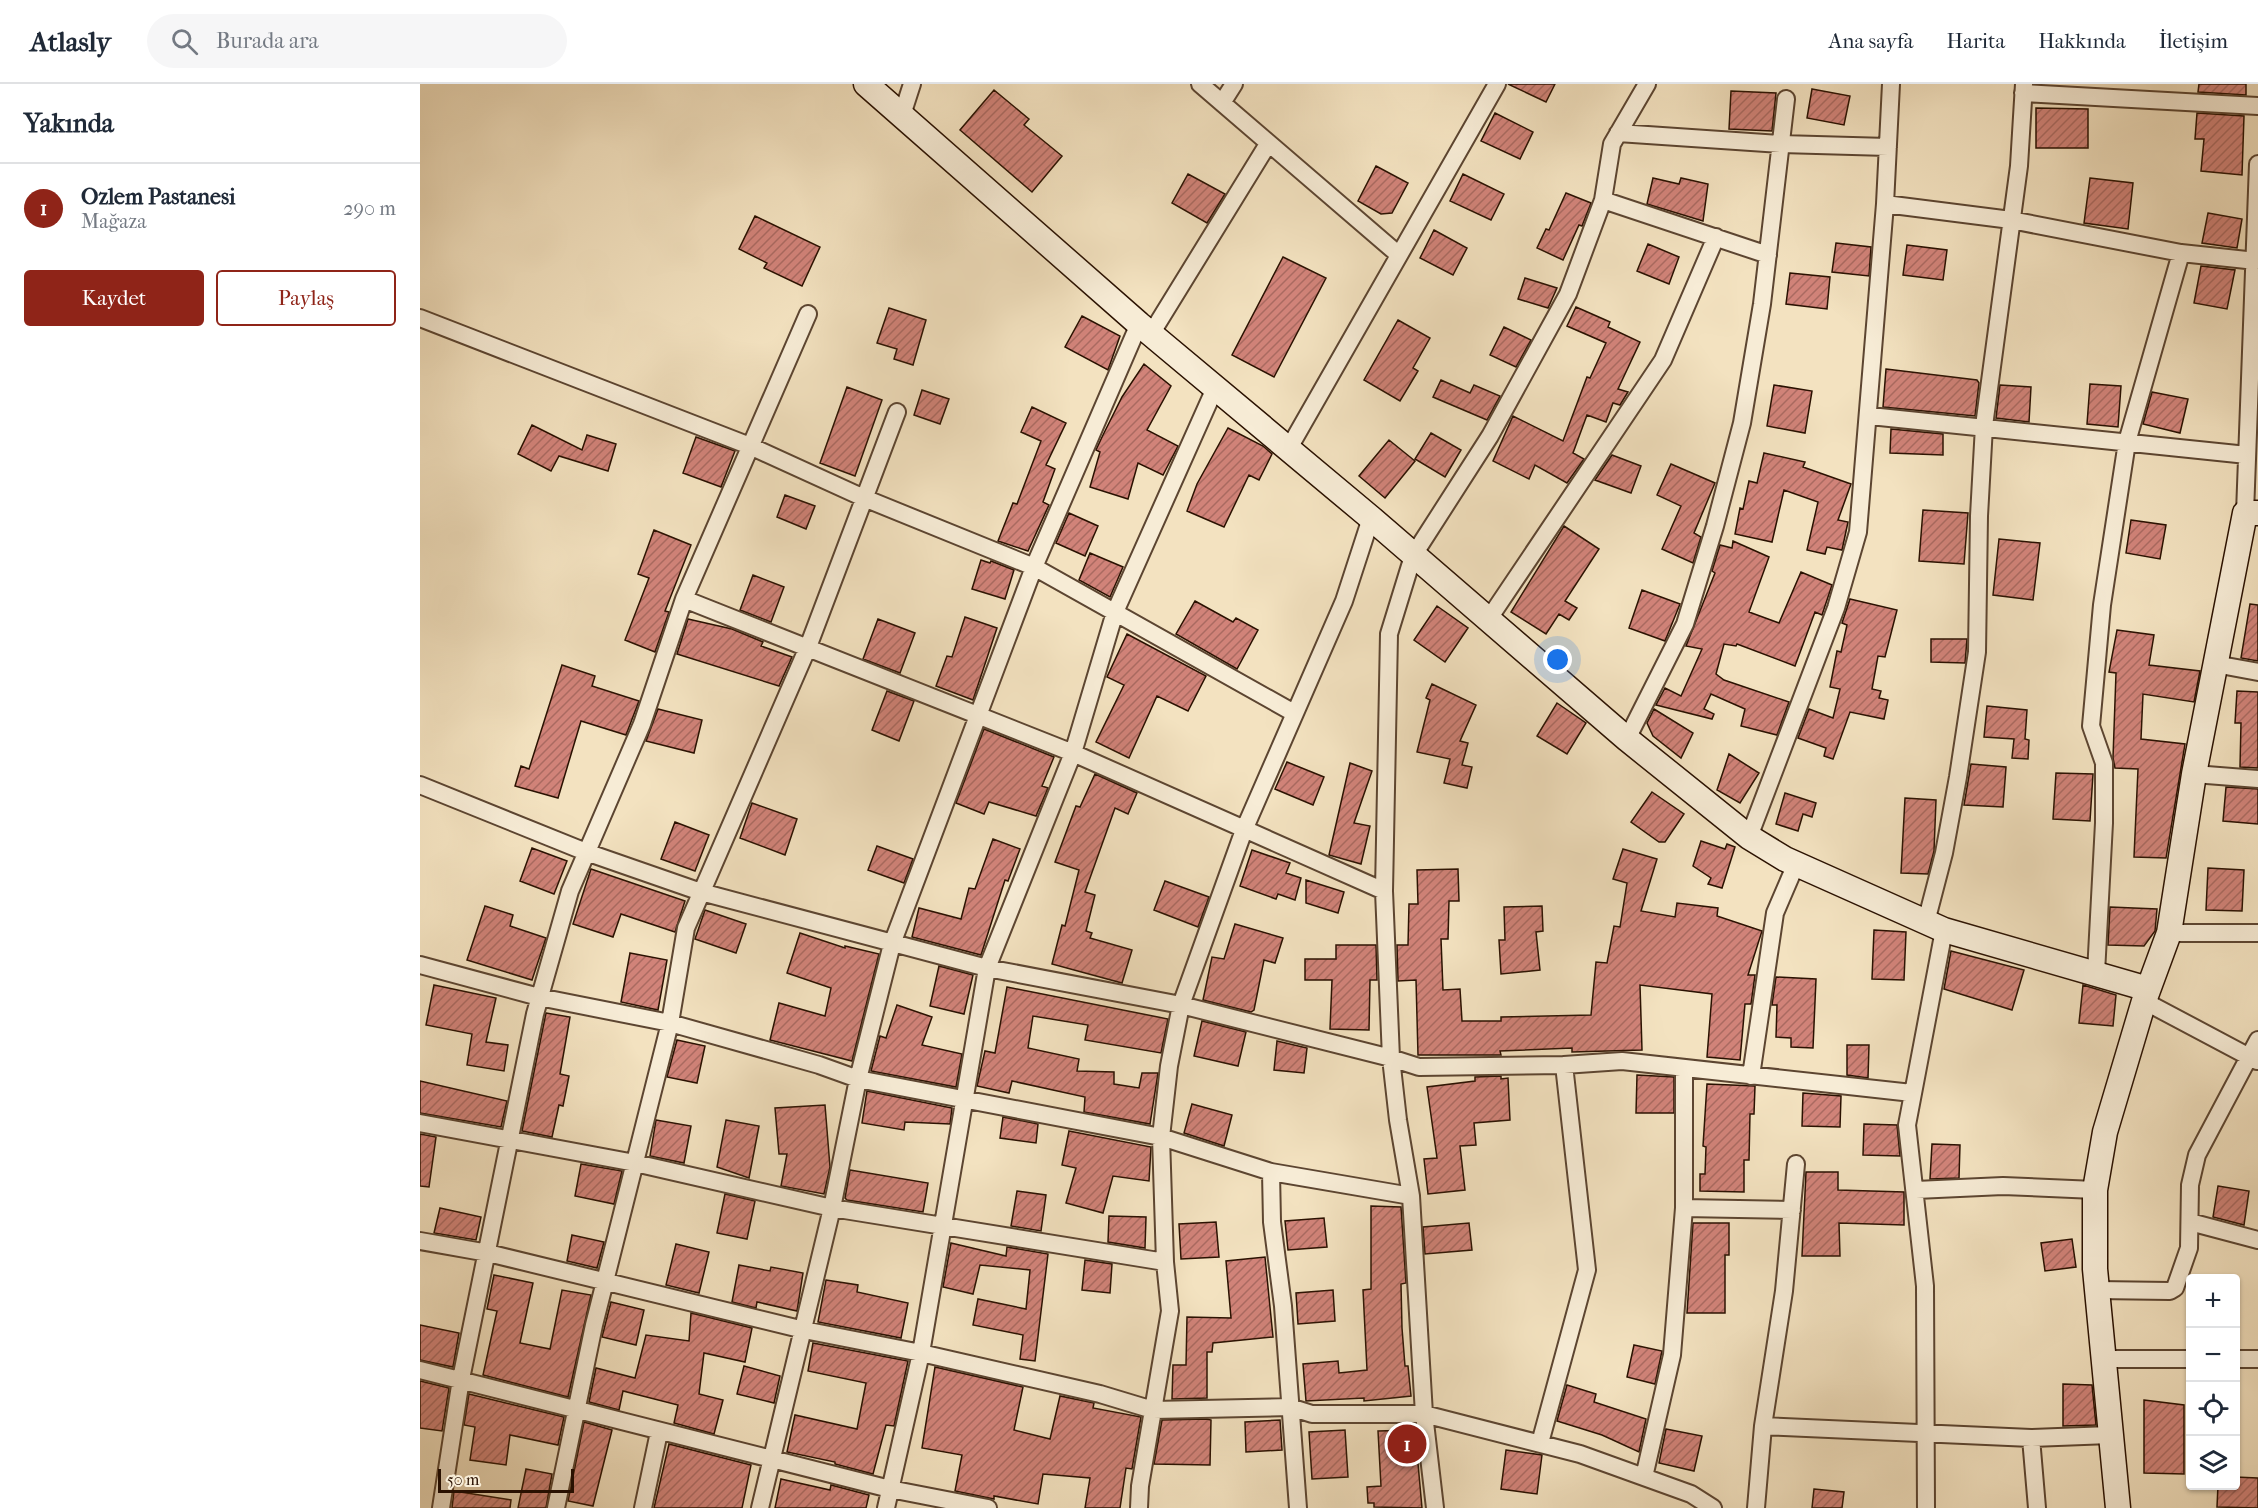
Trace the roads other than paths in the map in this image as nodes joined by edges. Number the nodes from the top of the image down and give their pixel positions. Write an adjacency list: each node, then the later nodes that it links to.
1 (866, 84): 12 (street)
2 (912, 84): 12 (street)
3 (1200, 84): 10 (street)
4 (1234, 84): 10 (street)
5 (1497, 84): 23 (street)
6 (1647, 84): 13 (street)
7 (1891, 84): 16 (street)
8 (2023, 88): 11 (street); 20 (street)
9 (1786, 99): 15 (street)
10 (1222, 103): 14 (street)
11 (2258, 106)
12 (902, 115): 29 (street)
13 (1618, 134): 15 (street); 18 (street)
14 (1268, 144): 23 (street); 29 (street)
15 (1781, 144): 16 (street); 24 (street)
16 (1888, 147): 19 (street)
17 (2258, 164): 25 (street)
18 (1603, 200): 21 (street); 42 (street)
19 (1886, 204): 20 (street); 33 (street)
20 (2011, 220): 22 (street); 34 (street)
21 (1716, 237): 24 (street); 46 (street)
22 (2181, 253): 25 (street); 35 (street)
23 (1398, 255): 37 (street)
24 (1768, 255): 52 (street)
25 (2256, 261): 26 (street)
26 (2256, 308): 31 (street)
27 (808, 314): 36 (street)
28 (420, 318): 36 (street)
29 (1145, 329): 30 (street); 43 (street)
30 (1216, 386): 37 (street); 45 (street)
31 (2253, 411): 38 (street)
32 (897, 412): 39 (street)
33 (1869, 416): 34 (street); 58 (street)
34 (1984, 426): 35 (street); 63 (street)
35 (2127, 442): 38 (street); 69 (street)
36 (750, 446): 39 (street); 44 (street)
37 (1288, 448): 41 (street)
38 (2247, 455): 40 (street)
39 (864, 498): 43 (street); 47 (street)
40 (2252, 513): 48 (street)
41 (1371, 518): 42 (street); 50 (street)
42 (1413, 556): 46 (street); 61 (street)
43 (1034, 567): 45 (street); 51 (street)
44 (684, 599): 47 (street); 59 (street)
45 (1115, 612): 50 (street); 53 (street)
46 (1488, 620): 52 (street)
47 (808, 647): 51 (street); 62 (street)
48 (2216, 664): 49 (street); 54 (street)
49 (2258, 672)
50 (1294, 713): 57 (street)
51 (978, 714): 53 (street); 66 (street)
52 (1627, 739): 58 (street)
53 (1073, 753): 57 (street); 68 (street)
54 (2194, 774): 55 (street); 64 (street)
55 (2258, 779)
56 (420, 785): 59 (street)
57 (1244, 830): 61 (street); 72 (street)
58 (1749, 837): 60 (street)
59 (586, 852): 62 (street); 71 (street)
60 (1796, 864): 63 (street); 79 (street)
61 (1384, 891): 75 (street)
62 (701, 892): 66 (street); 73 (street)
63 (1935, 926): 69 (street); 81 (street)
64 (2169, 933): 65 (street); 70 (street)
65 (2258, 933)
66 (892, 944): 68 (street); 80 (street)
67 (420, 965): 71 (street)
68 (987, 968): 72 (street); 82 (street)
69 (2096, 974): 70 (street)
70 (2146, 995): 76 (street); 90 (street)
71 (539, 997): 73 (street); 85 (street)
72 (1181, 1005): 75 (street); 84 (street)
73 (670, 1023): 80 (street); 86 (street)
74 (2258, 1040): 76 (street)
75 (1391, 1058): 77 (street); 91 (street)
76 (2253, 1059): 95 (street)
77 (1563, 1065): 78 (street); 120 (street)
78 (1684, 1068): 79 (street); 93 (street)
79 (1751, 1076): 81 (street)
80 (858, 1079): 82 (street); 92 (street)
81 (1912, 1093): 89 (street)
82 (965, 1097): 84 (street); 96 (street)
83 (420, 1123): 85 (street)
84 (1161, 1137): 88 (street); 100 (street)
85 (509, 1140): 86 (street); 99 (street)
86 (635, 1163): 92 (street); 101 (street)
87 (1796, 1164): 94 (street)
88 (1271, 1172): 91 (street); 111 (street)
89 (1916, 1190): 90 (street); 117 (street)
90 (2095, 1190): 102 (street)
91 (1411, 1196): 114 (street)
92 (832, 1208): 96 (street); 103 (street)
93 (1684, 1208): 94 (street); 122 (street)
94 (1792, 1210): 115 (street)
95 (2190, 1222): 97 (street); 102 (street)
96 (942, 1226): 100 (street); 104 (street)
97 (2258, 1240)
98 (420, 1241): 99 (street)
99 (488, 1253): 101 (street); 110 (street)
100 (1165, 1262): 113 (street)
101 (605, 1282): 103 (street); 112 (street)
102 (2097, 1290): 105 (street)
103 (804, 1330): 104 (street); 121 (street)
104 (921, 1353): 113 (street); 123 (street)
105 (2103, 1359): 106 (street); 118 (street)
106 (2186, 1359)
107 (2240, 1359): 108 (street)
108 (2258, 1359)
109 (420, 1370): 110 (street)
110 (461, 1379): 112 (street); 125 (street)
111 (1290, 1407): 113 (street); 114 (street); 132 (street)
112 (578, 1409): 116 (street); 126 (street)
113 (1153, 1410): 131 (street)
114 (1424, 1414): 120 (street); 133 (street)
115 (1763, 1426): 117 (street); 134 (street)
116 (659, 1432): 121 (street); 127 (street)
117 (1928, 1435): 119 (street); 135 (street)
118 (2110, 1435): 119 (street); 137 (street)
119 (2031, 1438): 136 (street)
120 (1540, 1443): 122 (street)
121 (772, 1460): 123 (street); 128 (street)
122 (1644, 1477): 124 (street)
123 (890, 1489): 129 (street); 130 (street)
124 (1706, 1506)
125 (441, 1508)
126 (556, 1508)
127 (643, 1508)
128 (760, 1508)
129 (886, 1508)
130 (988, 1508)
131 (1139, 1508)
132 (1298, 1508)
133 (1435, 1508)
134 (1756, 1508)
135 (1926, 1508)
136 (2037, 1508)
137 (2118, 1508)

